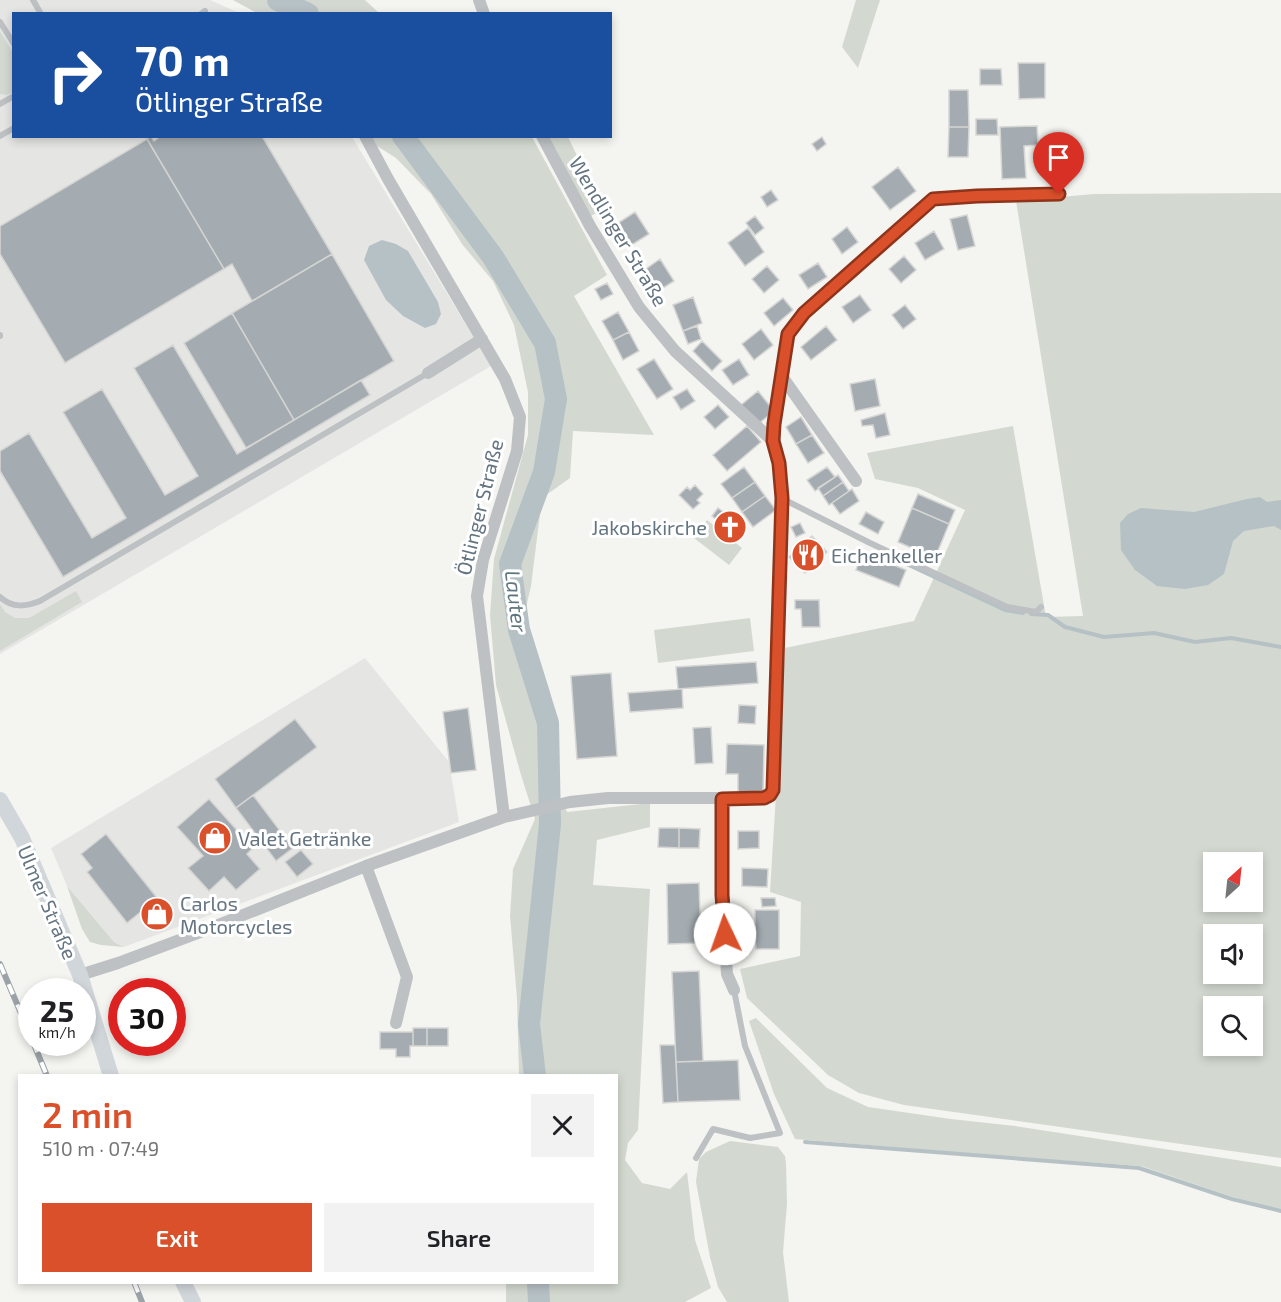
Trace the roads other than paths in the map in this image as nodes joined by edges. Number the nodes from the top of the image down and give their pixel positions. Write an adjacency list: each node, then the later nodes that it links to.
1 (0, 22): 2 (lane)
2 (12, 41)
3 (367, 138): 6 (street, Ötlinger Straße)
4 (543, 138): 9 (street, Wendlinger Straße)
5 (1059, 194): 8 (street)
6 (482, 339): 7 (street); 16 (street, Ötlinger Straße)
7 (428, 373): 12 (lane)
8 (781, 375): 9 (street); 10 (street)
9 (773, 441): 11 (street)
10 (856, 482)
11 (782, 498): 13 (lane); 14 (street)
12 (0, 597)
13 (1041, 608)
14 (722, 799): 16 (street); 19 (street)
15 (0, 800): 18 (main road, Ulmer Straße)
16 (504, 817): 17 (street)
17 (366, 867): 18 (street); 20 (street)
18 (80, 975): 21 (main road, Ulmer Straße)
19 (734, 990): 22 (lane)
20 (396, 1023)
21 (110, 1074)
22 (696, 1158)
23 (184, 1284): 24 (main road)
24 (193, 1302)

